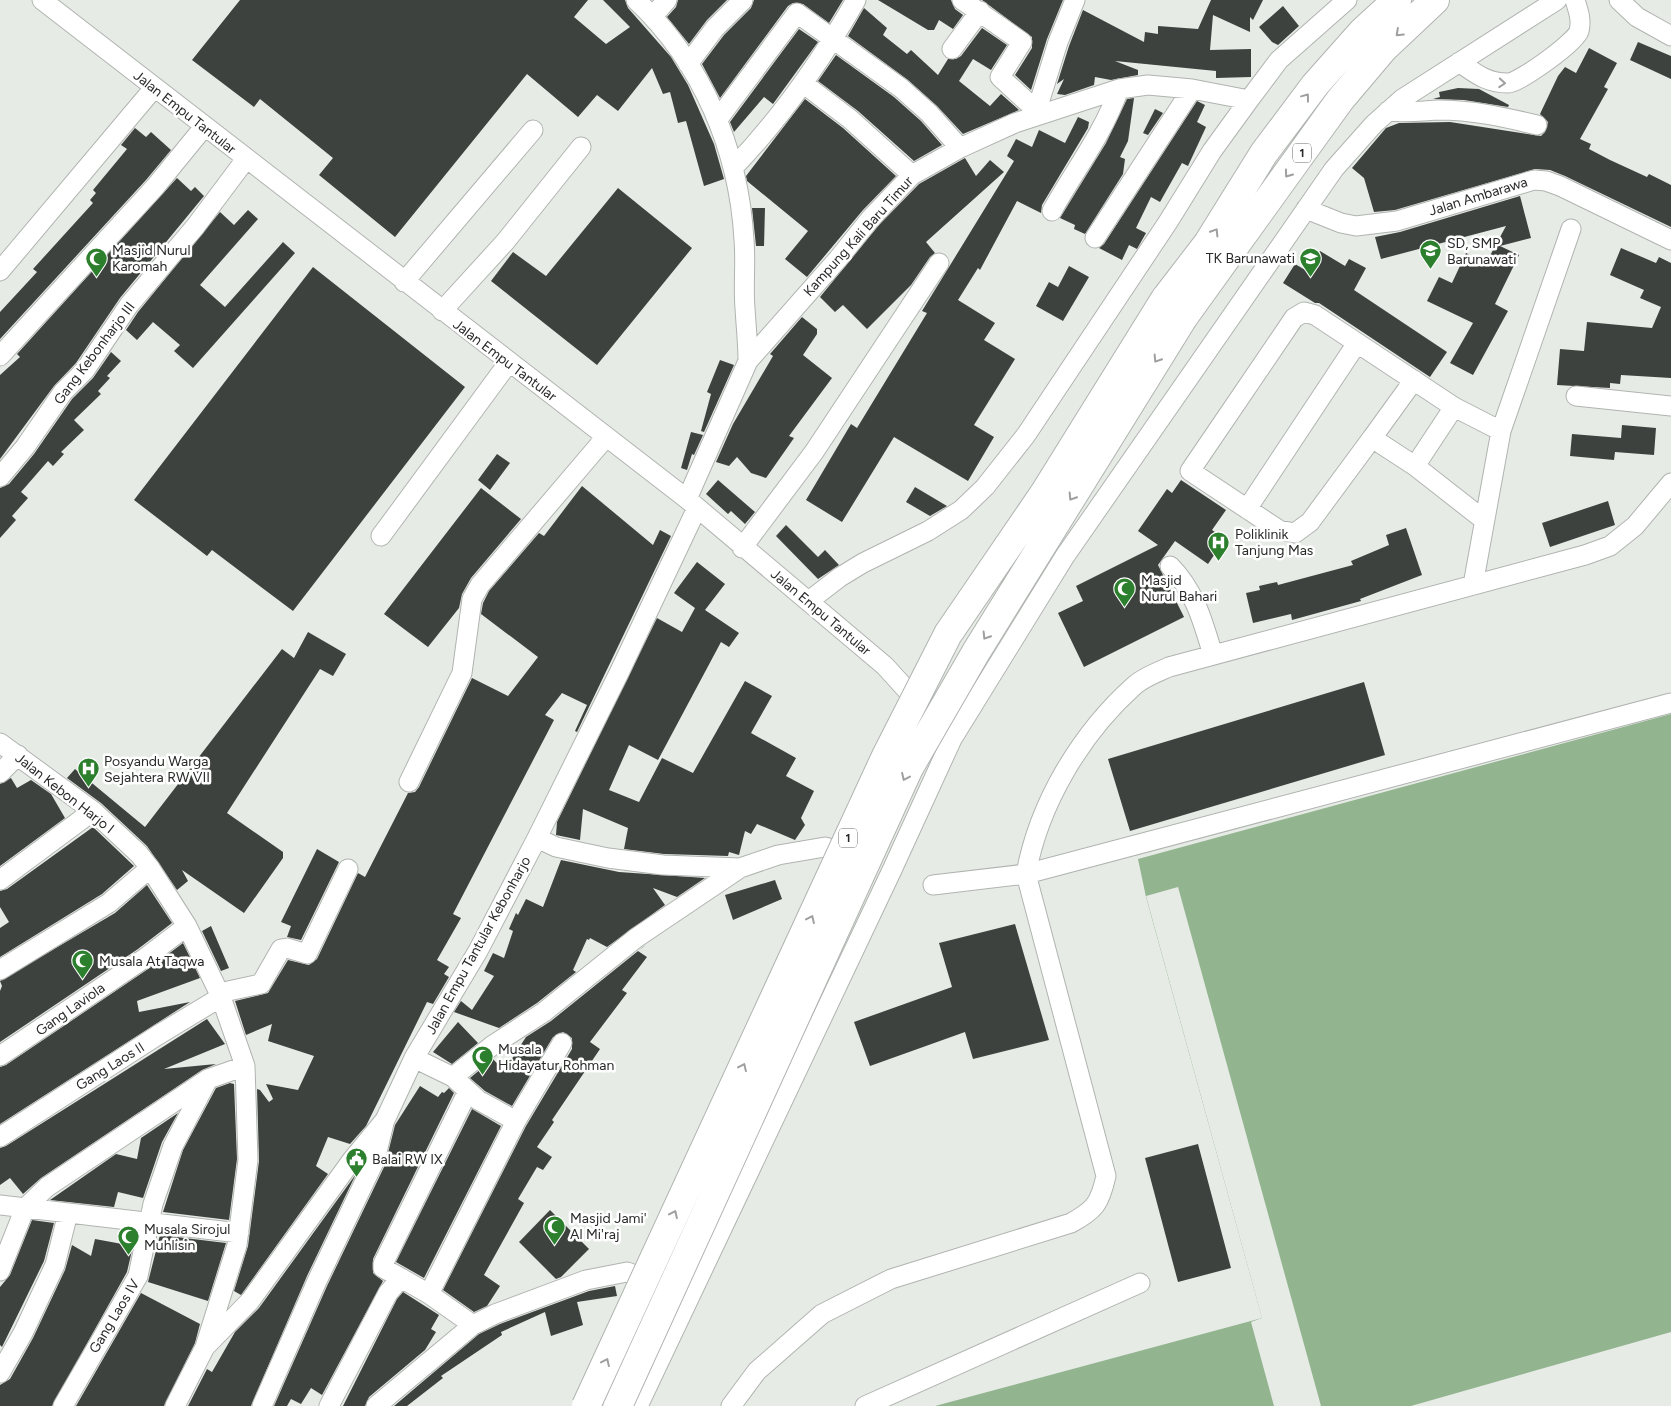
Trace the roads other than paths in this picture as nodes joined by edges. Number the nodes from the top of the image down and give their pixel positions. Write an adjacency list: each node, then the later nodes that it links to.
1 (42, 0): 22 (street, Jalan Empu Tantular)
2 (636, 0): 15 (street)
3 (667, 0): 15 (street)
4 (743, 0): 20 (street)
5 (856, 0): 17 (street)
6 (962, 0): 14 (street)
7 (1074, 0): 27 (street)
8 (1346, 0): 25 (street)
9 (1397, 0): 45 (highway, 1, one-way to 9)
10 (1435, 0): 45 (highway, 1, one-way to 45)
11 (1557, 0): 19 (street)
12 (1575, 0): 19 (street, one-way to 12)
13 (1620, 0): 16 (street)
14 (980, 11): 18 (street); 27 (street)
15 (653, 16): 20 (street)
16 (1671, 36)
17 (834, 41): 21 (street); 28 (street); 33 (street)
18 (952, 49)
19 (1460, 62): 26 (street)
20 (688, 64): 28 (street)
21 (804, 84): 35 (street); 36 (street)
22 (154, 88): 30 (street, Jalan Empu Tantular); 43 (street)
23 (1119, 89): 24 (street, Kampung Kali Baru Timur); 27 (street, Kampung Kali Baru Timur); 38 (street)
24 (1192, 90): 25 (street, Kampung Kali Baru Timur); 40 (street)
25 (1249, 100): 68 (street)
26 (1388, 111): 29 (street); 37 (street)
27 (1036, 114): 33 (street, Kampung Kali Baru Timur)
28 (718, 119): 35 (street)
29 (1537, 125)
30 (204, 127): 34 (street, Jalan Empu Tantular); 48 (street)
31 (534, 130): 44 (street)
32 (581, 147): 46 (street)
33 (960, 148): 36 (street, Kampung Kali Baru Timur)
34 (246, 159): 44 (street, Jalan Empu Tantular); 59 (street, Gang Kebonharjo III)
35 (734, 168): 49 (street)
36 (912, 175): 49 (street, Kampung Kali Baru Timur)
37 (1306, 209): 41 (street, Jalan Ambarawa); 71 (street)
38 (1052, 211)
39 (1570, 229): 55 (street)
40 (1095, 238)
41 (1671, 240)
42 (939, 263): 65 (street)
43 (0, 271)
44 (404, 282): 46 (street, Jalan Empu Tantular)
45 (1174, 309): 116 (highway, 1, one-way to 45, bridge); 117 (highway, 1, one-way to 117, bridge)
46 (442, 311): 50 (street, Jalan Empu Tantular)
47 (1356, 343): 51 (street); 62 (street); 62 (street)
48 (0, 356)
49 (748, 361): 61 (street, Kampung Kali Baru Timur)
50 (509, 362): 56 (street, Jalan Empu Tantular); 64 (street)
51 (1414, 380): 54 (street); 57 (street)
52 (1576, 396): 53 (street)
53 (1671, 406)
54 (1454, 407): 55 (street); 58 (street)
55 (1501, 431): 63 (street)
56 (606, 437): 61 (street, Jalan Empu Tantular); 75 (street)
57 (1372, 438): 58 (street); 62 (street)
58 (1415, 466): 63 (street)
59 (0, 477)
60 (1671, 483): 67 (street)
61 (692, 504): 65 (street, Jalan Empu Tantular); 77 (street, Jalan Empu Tantular Kebonharjo)
62 (1247, 509)
63 (1484, 520): 67 (street)
64 (381, 536)
65 (742, 548): 68 (street, Jalan Empu Tantular)
66 (1170, 566): 69 (street)
67 (1473, 585): 69 (street)
68 (810, 600): 71 (street, Jalan Empu Tantular)
69 (1213, 655): 82 (street)
70 (1671, 703): 82 (street)
71 (952, 739): 81 (street)
72 (0, 743): 73 (street, Jalan Kebon Harjo I)
73 (18, 755): 74 (street); 76 (street, Jalan Kebon Harjo I)
74 (0, 773)
75 (409, 782)
76 (93, 812): 78 (street, Jalan Kebon Harjo I); 83 (street)
77 (537, 838): 79 (street); 90 (street, Jalan Empu Tantular Kebonharjo)
78 (150, 868): 85 (street, Jalan Kebon Harjo I); 86 (street)
79 (740, 868): 81 (street); 92 (street)
80 (348, 869): 87 (street, Gang Laos II)
81 (892, 870): 107 (street)
82 (1026, 874): 84 (street); 119 (street)
83 (0, 880)
84 (933, 885)
85 (187, 926): 87 (street, Jalan Kebon Harjo I); 89 (street, Gang Laviola)
86 (0, 970)
87 (220, 995): 91 (street, Jalan Kebon Harjo I); 97 (street, Gang Laos II)
88 (562, 1043): 96 (street)
89 (0, 1056)
90 (414, 1058): 92 (street); 95 (street, Jalan Empu Tantular Kebonharjo)
91 (245, 1066): 93 (street); 102 (street, Jalan Kebon Harjo I)
92 (454, 1077): 94 (street)
93 (208, 1079): 99 (street); 101 (street, Gang Laos IV)
94 (468, 1091): 96 (street); 104 (street)
95 (385, 1120): 109 (street, Jalan Empu Tantular Kebonharjo); 113 (street)
96 (516, 1121): 106 (street)
97 (0, 1137)
98 (0, 1205): 99 (street)
99 (25, 1208): 100 (street); 103 (street)
100 (68, 1213): 101 (street); 110 (street)
101 (150, 1222): 102 (street); 111 (street, Gang Laos IV)
102 (239, 1234): 109 (street, Jalan Kebon Harjo I)
103 (0, 1270)
104 (401, 1278): 106 (street); 114 (street)
105 (1140, 1283): 120 (street)
106 (429, 1294): 108 (street)
107 (690, 1295): 108 (street); 118 (street)
108 (473, 1325): 115 (street)
109 (205, 1347): 112 (street)
110 (0, 1373)
111 (63, 1406)
112 (175, 1406)
113 (262, 1406)
114 (329, 1406)
115 (376, 1406)
116 (586, 1406)
117 (618, 1406)
118 (638, 1406)
119 (731, 1406)
120 (865, 1406)

